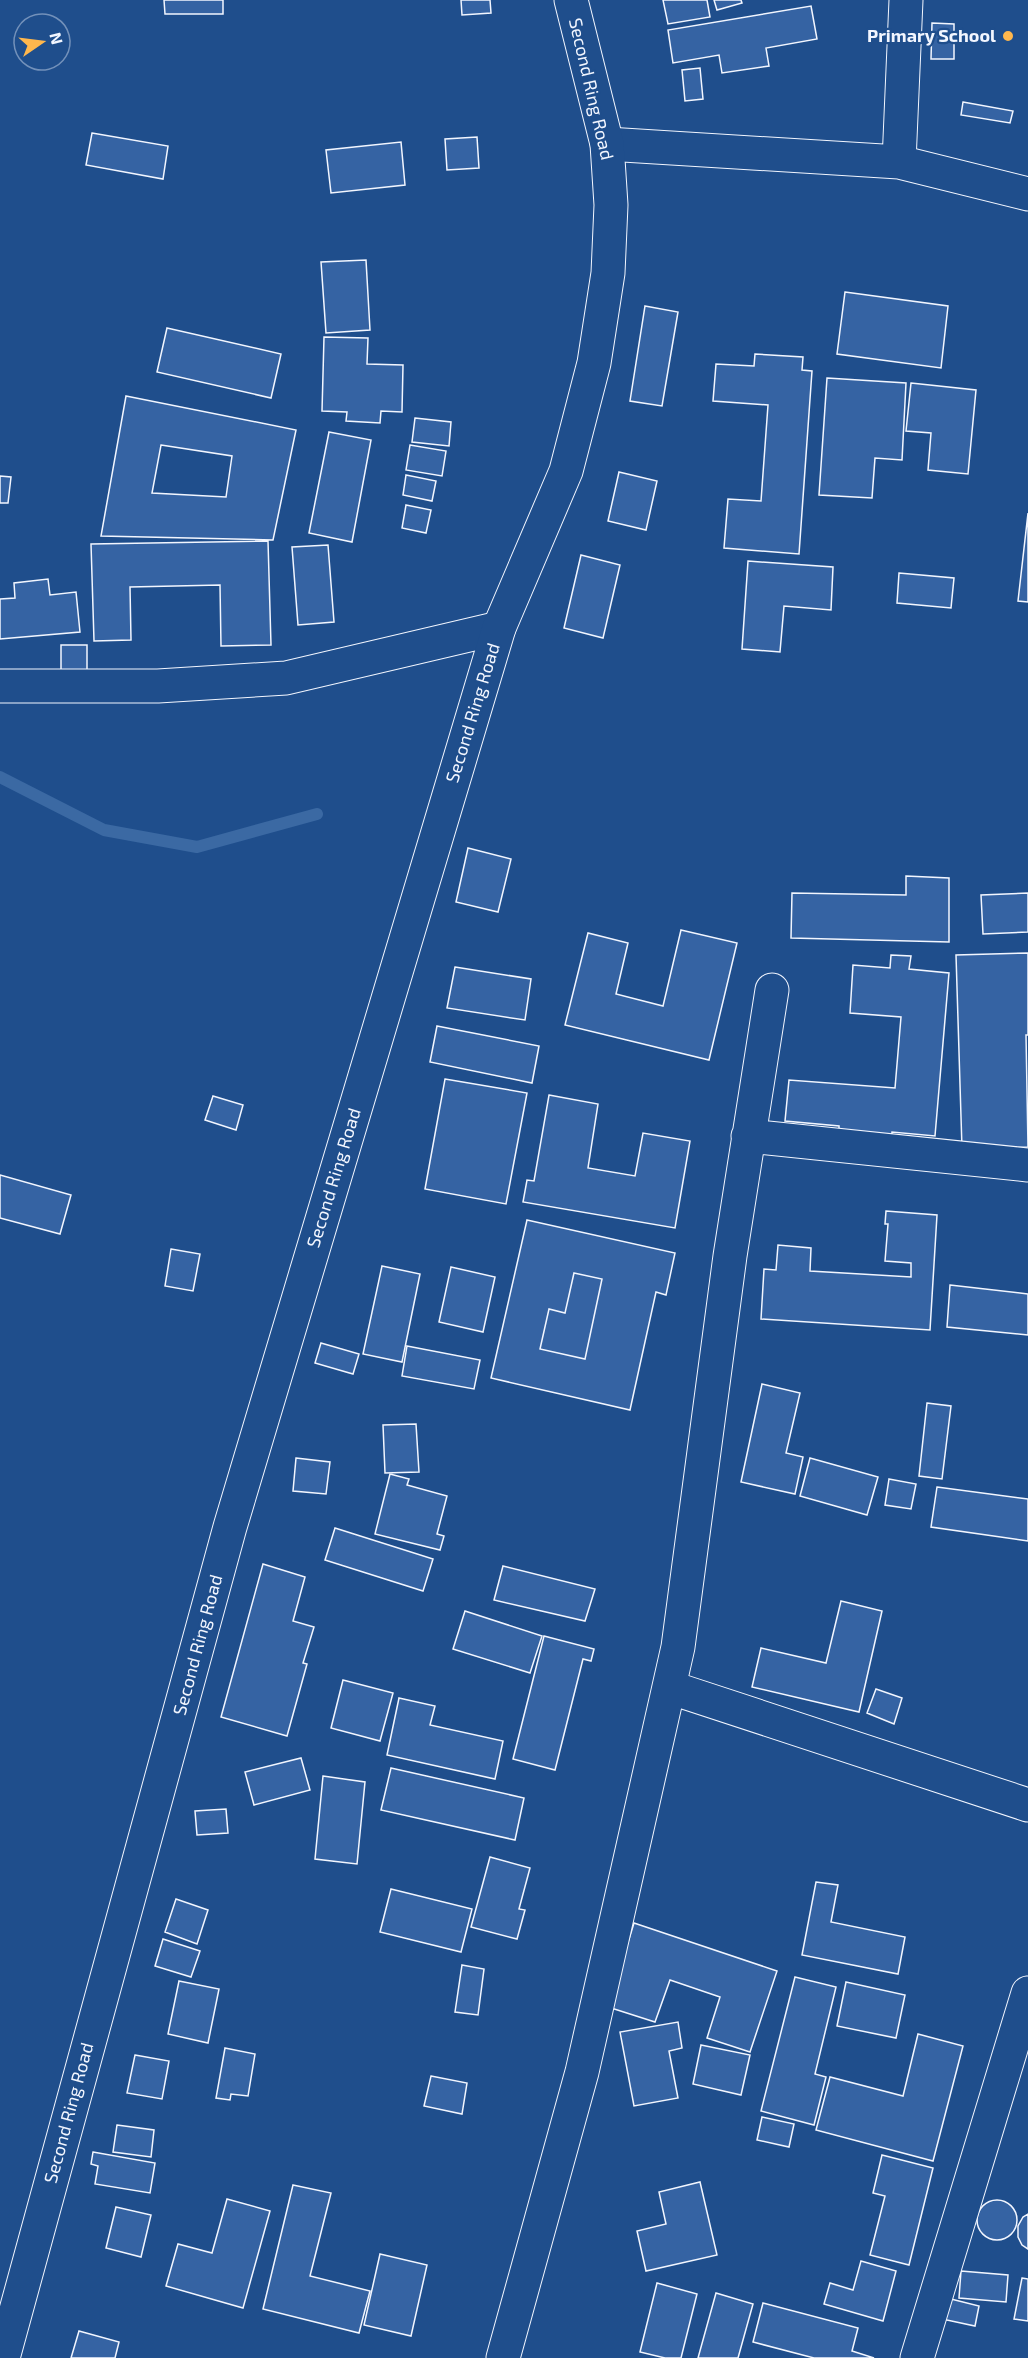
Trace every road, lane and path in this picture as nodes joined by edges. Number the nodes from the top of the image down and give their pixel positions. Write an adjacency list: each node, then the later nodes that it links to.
1 (572, 0): 3 (street, Second Ring Road)
2 (906, 0): 4 (street)
3 (607, 144): 4 (street); 6 (street, Second Ring Road)
4 (899, 162): 5 (street)
5 (1028, 194)
6 (499, 628): 7 (street); 14 (street, Second Ring Road)
7 (0, 686)
8 (772, 990): 9 (street)
9 (748, 1136): 10 (street); 11 (street)
10 (1028, 1165)
11 (669, 1687): 12 (street); 15 (street)
12 (1028, 1805)
13 (1028, 1993): 16 (street)
14 (3, 2358)
15 (503, 2358)
16 (917, 2358)

